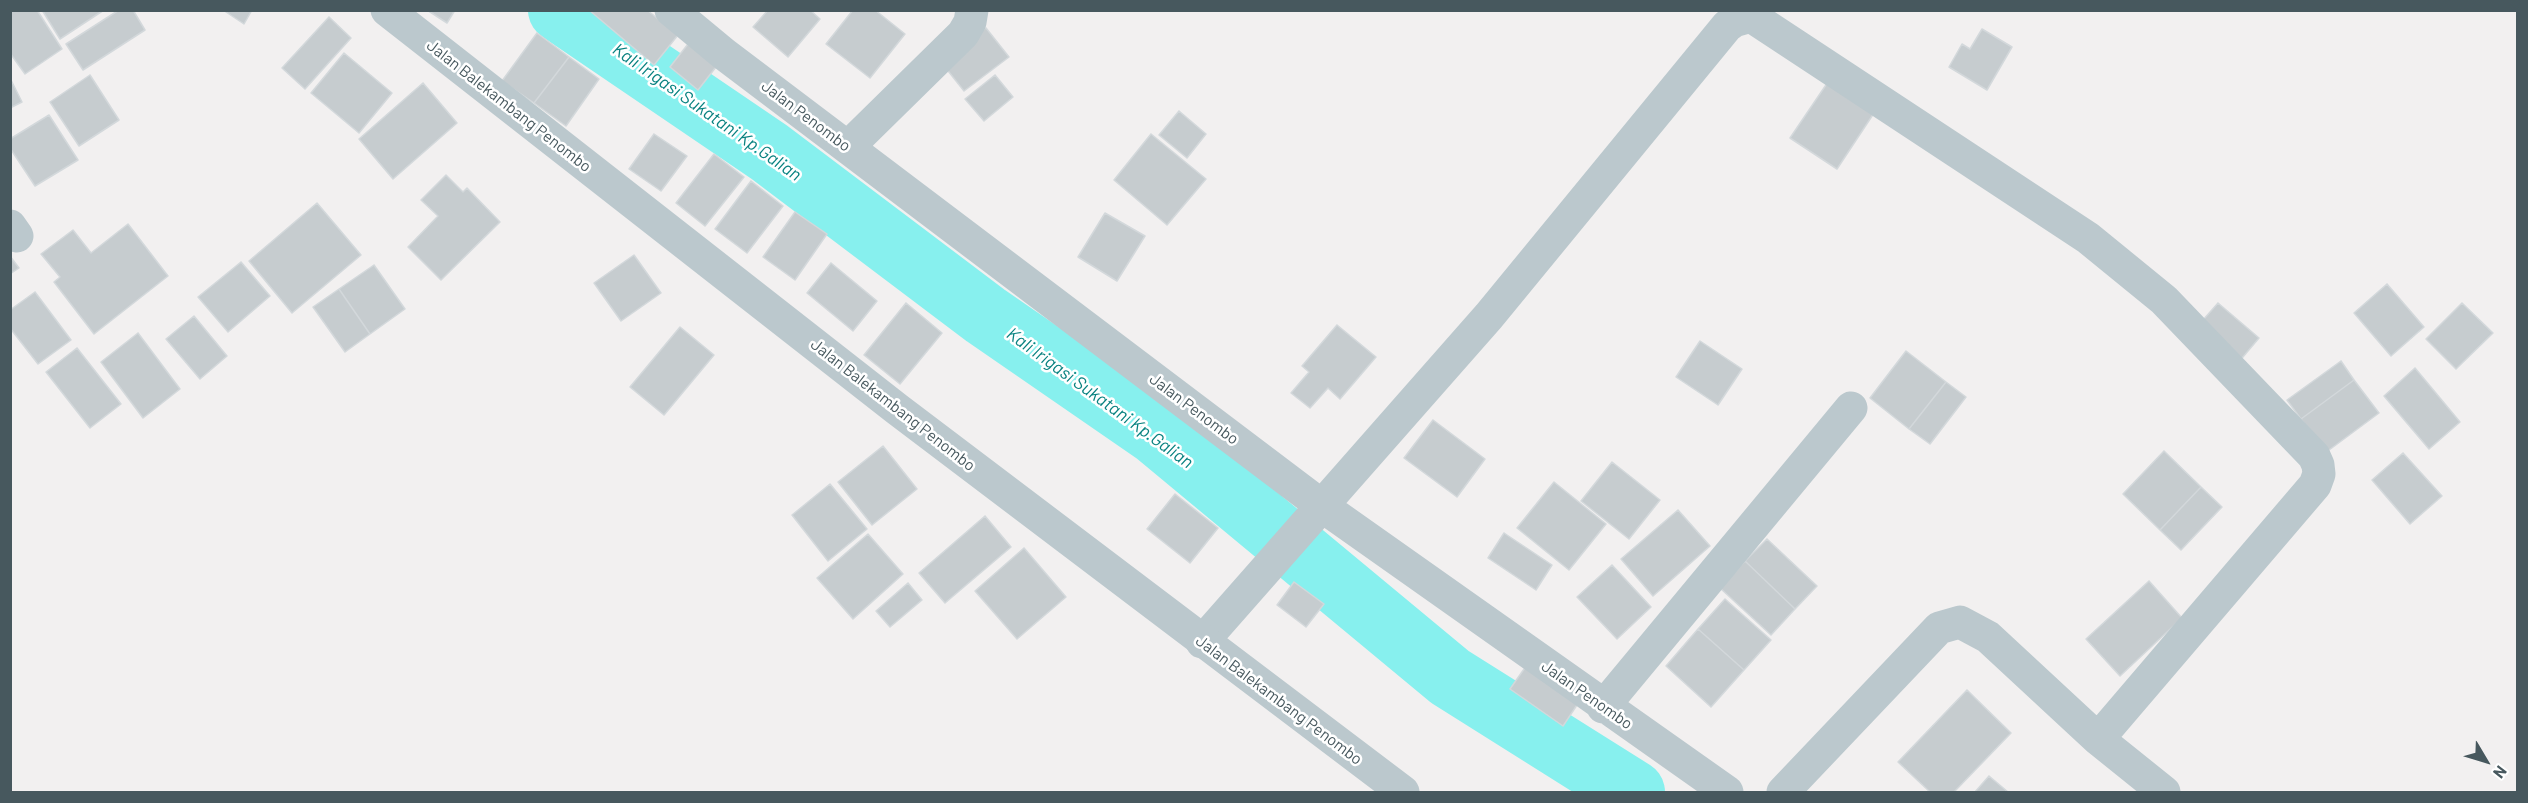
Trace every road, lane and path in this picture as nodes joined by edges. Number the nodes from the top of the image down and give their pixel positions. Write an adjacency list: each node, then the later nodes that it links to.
1 (387, 10): 7 (street, Jalan Balekambang Penombo)
2 (671, 10): 4 (street, Jalan Penombo)
3 (972, 10): 4 (street)
4 (848, 147): 6 (street, Jalan Penombo)
5 (1851, 408): 8 (street)
6 (1313, 517): 7 (street); 8 (street, Jalan Penombo); 9 (street)
7 (1202, 642): 10 (street, Jalan Balekambang Penombo)
8 (1603, 707): 11 (street, Jalan Penombo)
9 (2098, 739): 12 (street); 13 (street)
10 (1403, 792)
11 (1727, 792)
12 (1783, 792)
13 (2164, 792)

